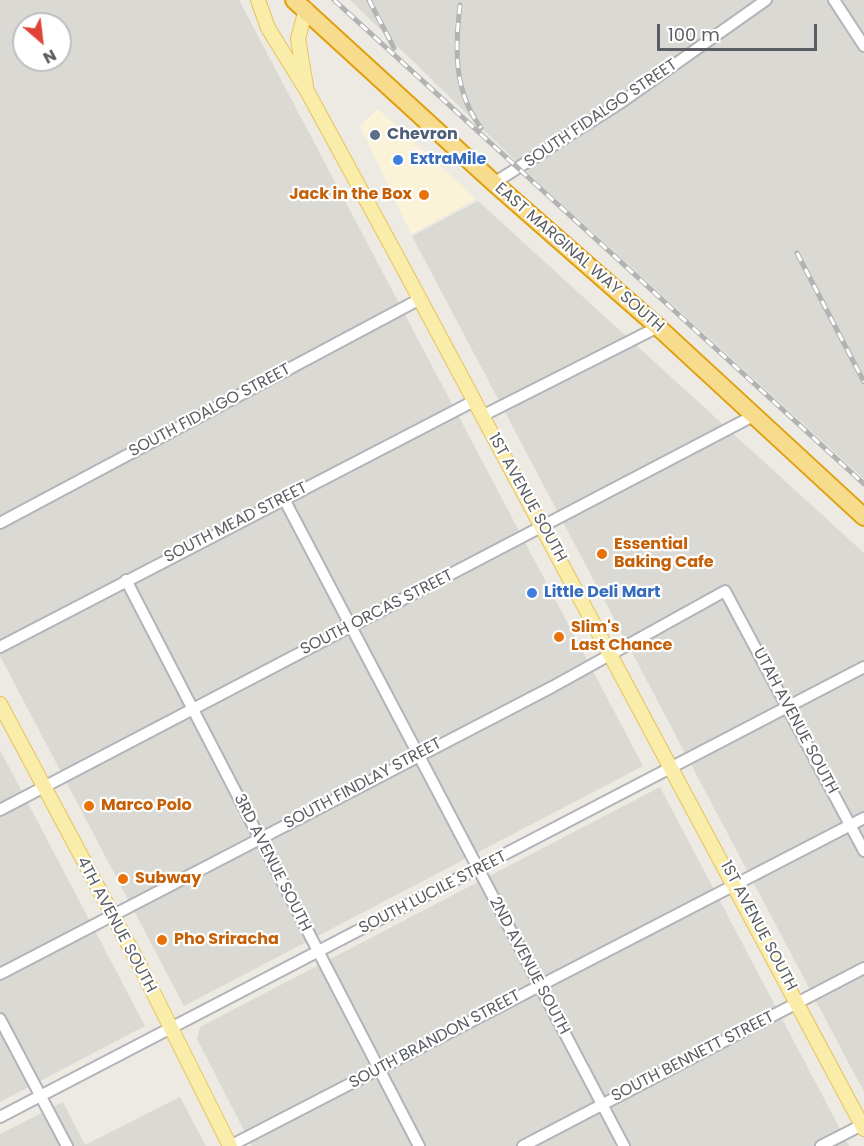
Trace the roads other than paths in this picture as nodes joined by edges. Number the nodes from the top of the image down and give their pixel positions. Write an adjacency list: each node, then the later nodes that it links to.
1 (258, 0): 6 (main road, 1ST AVENUE SOUTH)
2 (766, 0): 7 (street, SOUTH FIDALGO STREET)
3 (834, 0): 5 (street)
4 (300, 4): 6 (main road, 1ST AVENUE SOUTH); 7 (highway, EAST MARGINAL WAY SOUTH)
5 (864, 46)
6 (306, 91): 8 (main road, 1ST AVENUE SOUTH)
7 (494, 183): 9 (highway, EAST MARGINAL WAY SOUTH)
8 (420, 299): 10 (main road, 1ST AVENUE SOUTH); 15 (street, SOUTH FIDALGO STREET)
9 (658, 327): 11 (street); 12 (highway, EAST MARGINAL WAY SOUTH)
10 (474, 401): 11 (main road, 1ST AVENUE SOUTH); 13 (street, SOUTH MEAD STREET)
11 (482, 416): 16 (main road, 1ST AVENUE SOUTH)
12 (753, 416): 14 (highway, EAST MARGINAL WAY SOUTH); 16 (street, SOUTH ORCAS STREET)
13 (284, 499): 17 (street, SOUTH MEAD STREET); 19 (street, 2ND AVENUE SOUTH)
14 (864, 517)
15 (0, 523)
16 (544, 528): 19 (street, SOUTH ORCAS STREET); 21 (main road, 1ST AVENUE SOUTH)
17 (126, 580): 20 (street, SOUTH MEAD STREET); 25 (street, 3RD AVENUE SOUTH)
18 (725, 591): 21 (street, SOUTH FINDLAY STREET); 24 (street, UTAH AVENUE SOUTH)
19 (350, 627): 25 (street, SOUTH ORCAS STREET); 26 (street, 2ND AVENUE SOUTH)
20 (0, 647)
21 (611, 653): 26 (street, SOUTH FINDLAY STREET); 27 (main road, 1ST AVENUE SOUTH)
22 (864, 666): 24 (street, SOUTH LUCILE STREET)
23 (0, 704): 28 (main road, 4TH AVENUE SOUTH)
24 (787, 707): 27 (street, SOUTH LUCILE STREET); 31 (street, UTAH AVENUE SOUTH)
25 (191, 709): 28 (street, SOUTH ORCAS STREET); 32 (street, 3RD AVENUE SOUTH)
26 (418, 755): 32 (street, SOUTH FINDLAY STREET); 34 (street, 2ND AVENUE SOUTH)
27 (672, 766): 34 (street, SOUTH LUCILE STREET); 35 (main road, 1ST AVENUE SOUTH)
28 (44, 787): 29 (street, SOUTH ORCAS STREET); 36 (main road, 4TH AVENUE SOUTH)
29 (0, 810)
30 (864, 818): 31 (street, SOUTH BRANDON STREET)
31 (850, 825): 33 (street, UTAH AVENUE SOUTH); 35 (street, SOUTH BRANDON STREET)
32 (259, 839): 36 (street, SOUTH FINDLAY STREET); 37 (street, 3RD AVENUE SOUTH)
33 (864, 851)
34 (478, 869): 37 (street, SOUTH LUCILE STREET); 40 (street, 2ND AVENUE SOUTH)
35 (735, 885): 40 (street, SOUTH BRANDON STREET); 41 (main road, 1ST AVENUE SOUTH)
36 (113, 916): 39 (street, SOUTH FINDLAY STREET); 43 (main road, 4TH AVENUE SOUTH)
37 (318, 953): 43 (street, SOUTH LUCILE STREET); 44 (street, 3RD AVENUE SOUTH)
38 (864, 968): 41 (street, SOUTH BENNETT STREET)
39 (0, 974)
40 (540, 986): 44 (street, SOUTH BRANDON STREET); 46 (street, 2ND AVENUE SOUTH)
41 (798, 1003): 46 (street, SOUTH BENNETT STREET); 48 (main road, 1ST AVENUE SOUTH)
42 (0, 1019): 45 (street)
43 (171, 1029): 45 (street, SOUTH LUCILE STREET); 50 (main road, 4TH AVENUE SOUTH)
44 (379, 1069): 50 (street, SOUTH BRANDON STREET); 51 (street, 3RD AVENUE SOUTH)
45 (40, 1096): 47 (street, SOUTH LUCILE STREET); 49 (street)
46 (603, 1105): 52 (street, SOUTH BENNETT STREET); 53 (street, 2ND AVENUE SOUTH)
47 (0, 1117)
48 (863, 1126): 54 (street)
49 (67, 1146)
50 (230, 1146)
51 (419, 1146)
52 (523, 1146)
53 (624, 1146)
54 (821, 1146)

